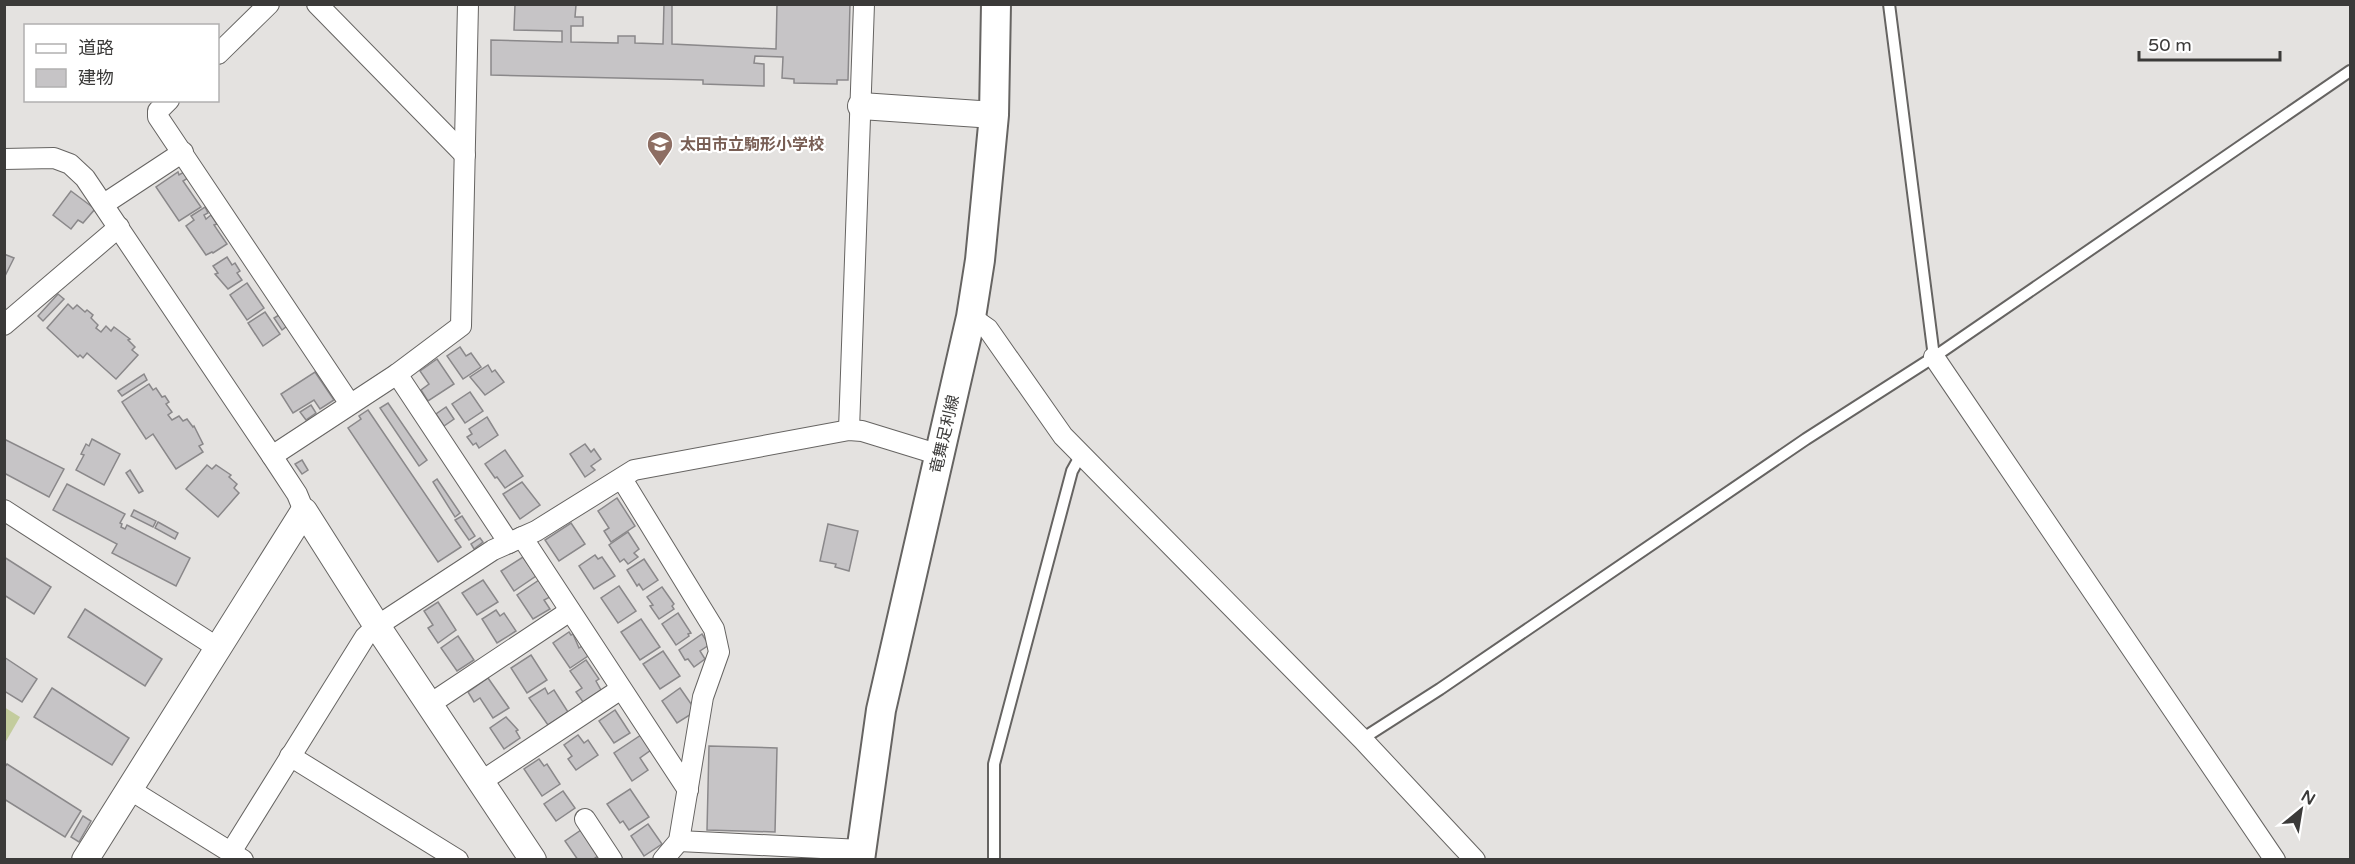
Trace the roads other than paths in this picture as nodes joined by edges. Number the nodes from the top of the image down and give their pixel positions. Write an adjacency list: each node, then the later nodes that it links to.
1 (269, 4): 7 (street)
2 (317, 4): 13 (street)
3 (468, 4): 13 (street)
4 (864, 4): 10 (street)
5 (996, 4): 11 (main road, 竜舞足利線)
6 (1889, 4): 19 (lane)
7 (219, 53)
8 (2350, 71): 19 (lane)
9 (167, 102): 12 (street)
10 (861, 106): 11 (street); 22 (street)
11 (994, 115): 17 (main road, 竜舞足利線)
12 (183, 152): 15 (street); 21 (street)
13 (465, 155): 20 (street)
14 (4, 159): 15 (street)
15 (104, 204): 16 (street)
16 (119, 227): 18 (street); 25 (street)
17 (971, 317): 23 (street); 24 (main road, 竜舞足利線)
18 (4, 325)
19 (1934, 357): 35 (lane); 51 (street)
20 (397, 374): 21 (street); 29 (street)
21 (350, 404): 25 (street)
22 (849, 430): 24 (street); 26 (street)
23 (1082, 453): 35 (street); 49 (lane)
24 (940, 455): 43 (main road, 竜舞足利線)
25 (272, 456): 28 (street)
26 (622, 479): 29 (street); 39 (street)
27 (4, 510): 32 (street)
28 (304, 511): 31 (street); 32 (street)
29 (515, 540): 30 (street); 31 (street)
30 (570, 611): 33 (street); 34 (street)
31 (377, 626): 34 (street); 36 (street)
32 (218, 648): 38 (street)
33 (621, 689): 37 (street); 39 (street)
34 (430, 704): 37 (street)
35 (1362, 739): 50 (street)
36 (290, 756): 44 (street); 46 (street)
37 (482, 781): 42 (street)
38 (129, 789): 44 (street); 45 (street)
39 (688, 790): 41 (street)
40 (585, 819): 47 (street)
41 (679, 840): 43 (street); 48 (street)
42 (523, 855)
43 (861, 855)
44 (237, 856)
45 (85, 860)
46 (458, 860)
47 (612, 860)
48 (663, 860)
49 (994, 860)
50 (1474, 860)
51 (2276, 860)

